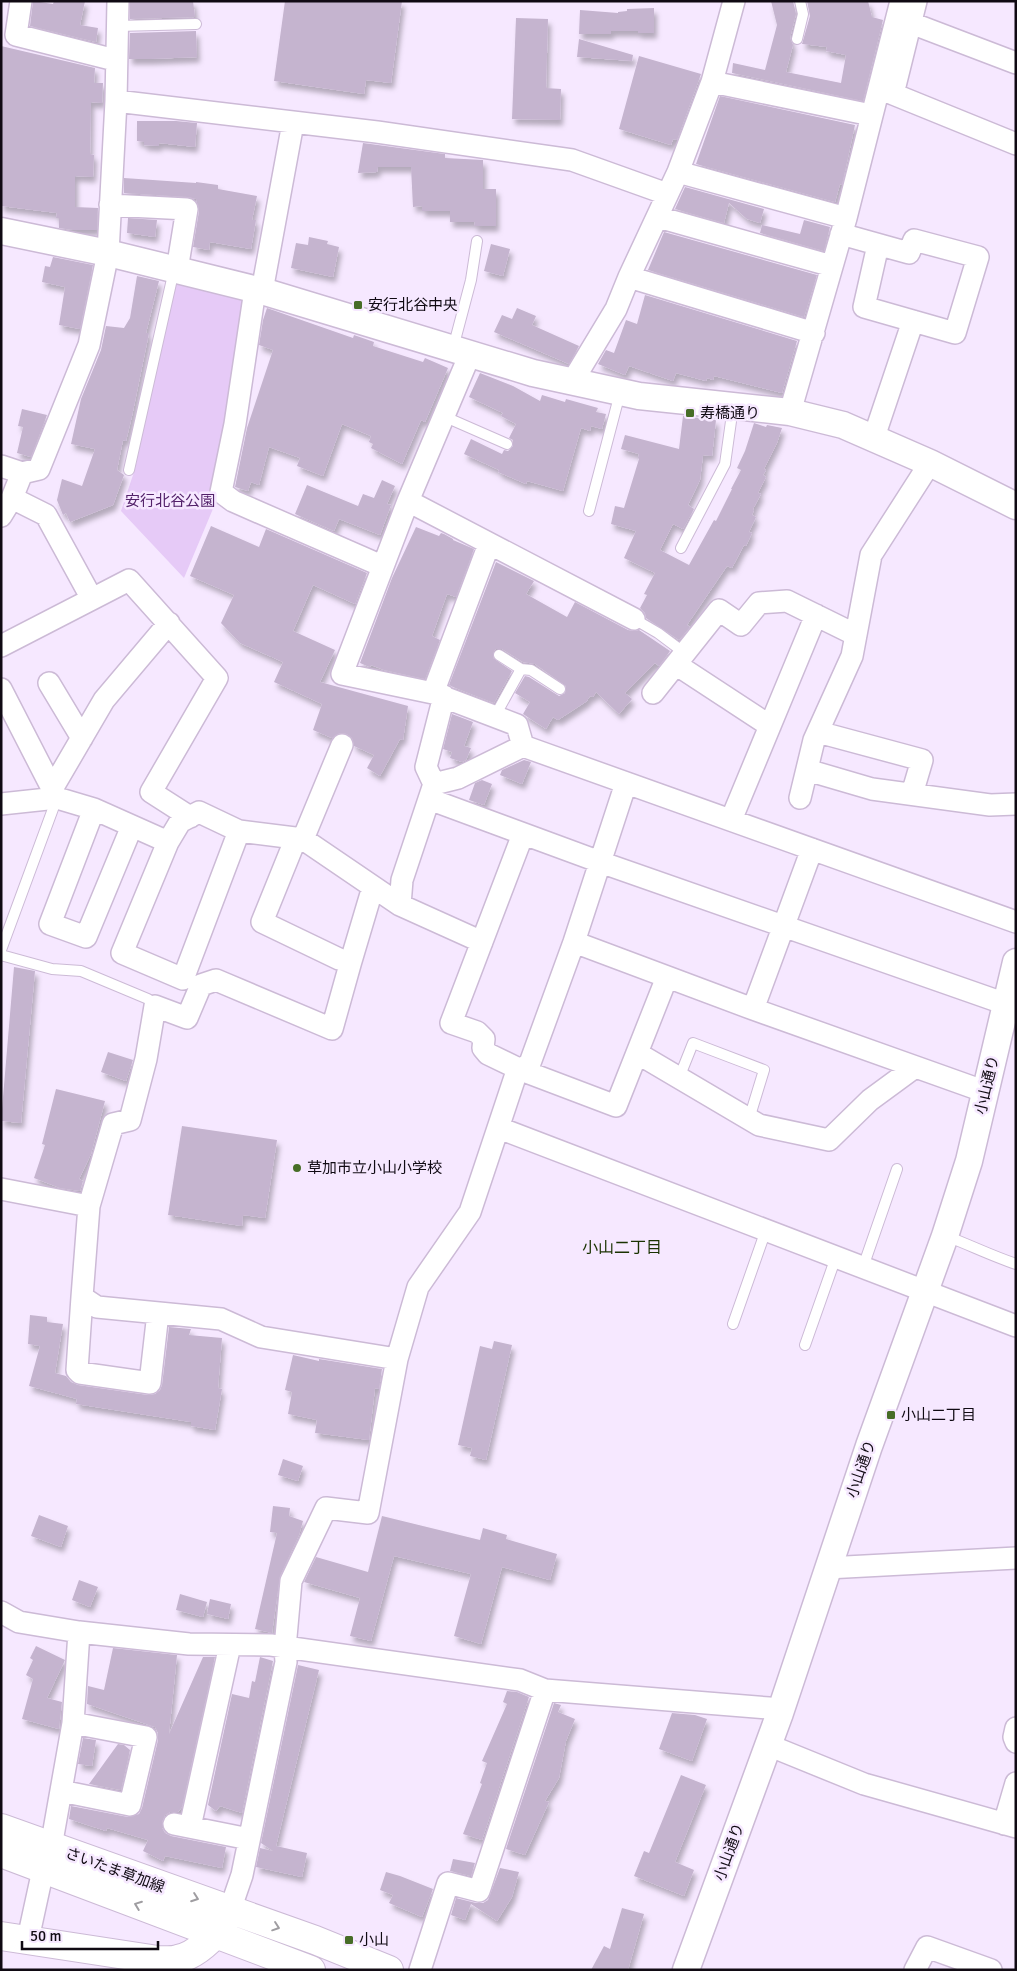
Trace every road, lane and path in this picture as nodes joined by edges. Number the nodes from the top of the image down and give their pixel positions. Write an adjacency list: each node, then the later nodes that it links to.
1 (21, 1): 11 (street)
2 (118, 1): 9 (street)
3 (734, 1): 13 (street)
4 (800, 1): 10 (lane)
5 (901, 1): 15 (street)
6 (916, 1): 7 (street)
7 (910, 23): 12 (street); 17 (street)
8 (196, 24): 9 (lane)
9 (117, 26): 11 (street)
10 (797, 39)
11 (115, 60): 14 (street)
12 (1016, 63)
13 (712, 82): 15 (street); 18 (street)
14 (116, 101): 16 (street); 20 (street)
15 (871, 115): 22 (street)
16 (293, 123): 19 (street); 30 (street)
17 (1016, 144)
18 (678, 172): 19 (street); 22 (street)
19 (667, 194): 21 (street)
20 (110, 205): 26 (street); 28 (street)
21 (658, 217): 27 (street); 29 (street)
22 (843, 226): 25 (street); 27 (street)
23 (1, 231): 26 (street)
24 (477, 241): 33 (lane)
25 (878, 245): 31 (street); 31 (street)
26 (108, 253): 28 (street); 44 (street)
27 (832, 266): 32 (street)
28 (175, 269): 30 (street); 43 (lane)
29 (629, 277): 32 (street); 34 (street)
30 (259, 290): 33 (street); 51 (street)
31 (913, 321): 39 (street)
32 (814, 333): 37 (street)
33 (462, 351): 34 (street); 38 (street)
34 (572, 382): 35 (street)
35 (620, 392): 36 (street); 48 (lane)
36 (733, 407): 37 (street); 50 (lane)
37 (795, 413): 39 (street)
38 (443, 416): 40 (lane); 45 (street)
39 (874, 437): 41 (street)
40 (507, 444)
41 (930, 462): 46 (street); 56 (street)
42 (1, 466): 44 (street)
43 (129, 470)
44 (22, 473): 47 (street)
45 (408, 501): 49 (street); 51 (street)
46 (1016, 506)
47 (7, 507): 52 (street)
48 (589, 511)
49 (489, 544): 54 (street); 65 (street)
50 (681, 548)
51 (382, 566): 65 (street)
52 (92, 599): 55 (street); 57 (street)
53 (816, 615): 56 (street); 59 (street); 67 (street)
54 (634, 619): 59 (lane)
55 (169, 623): 69 (street); 81 (street)
56 (856, 635): 68 (street)
57 (1, 646)
58 (499, 655): 60 (lane)
59 (682, 659): 64 (street); 67 (street)
60 (521, 669): 63 (lane); 66 (lane)
61 (49, 683): 69 (street)
62 (1, 689): 75 (street)
63 (560, 689)
64 (653, 693)
65 (438, 694): 66 (street); 74 (street)
66 (495, 716): 71 (street)
67 (770, 726): 82 (street)
68 (818, 732): 72 (street); 76 (street)
69 (82, 738): 75 (street)
70 (342, 745): 86 (street)
71 (523, 746): 73 (street); 74 (street)
72 (807, 770): 76 (street); 77 (street)
73 (626, 783): 82 (street); 89 (street)
74 (432, 791): 85 (street); 91 (street)
75 (54, 793): 78 (street); 80 (street); 96 (lane)
76 (912, 794): 79 (street)
77 (800, 798)
78 (1, 804)
79 (1016, 804)
80 (94, 808): 83 (street); 83 (street)
81 (190, 817): 84 (street); 87 (street)
82 (731, 820): 88 (street)
83 (132, 826): 87 (street)
84 (239, 831): 86 (street); 101 (street)
85 (524, 834): 89 (street); 94 (street)
86 (300, 839): 90 (street); 98 (street)
87 (168, 842): 101 (street)
88 (812, 849): 92 (street); 93 (street)
89 (600, 862): 93 (street); 95 (street)
90 (373, 887): 91 (street); 98 (street)
91 (400, 905): 94 (street)
92 (1016, 922)
93 (784, 926): 103 (street); 105 (street)
94 (482, 942): 108 (street)
95 (574, 942): 100 (street); 108 (street)
96 (1, 950)
97 (1, 955): 104 (lane)
98 (351, 961): 102 (street)
99 (1016, 962): 103 (street, 小山通り)
100 (667, 977): 105 (street); 106 (street)
101 (183, 978): 102 (street)
102 (210, 982): 104 (street)
103 (1006, 1004): 110 (street, 小山通り)
104 (155, 1006): 115 (street)
105 (753, 1009): 107 (street)
106 (637, 1053): 108 (street); 109 (street)
107 (916, 1067): 110 (street); 111 (street)
108 (521, 1070): 112 (street)
109 (679, 1078): 111 (street); 111 (lane)
110 (986, 1092): 117 (street, 小山通り)
111 (749, 1119)
112 (499, 1128): 116 (street); 127 (street)
113 (897, 1169): 120 (lane)
114 (1, 1189): 115 (street)
115 (89, 1206): 122 (street)
116 (766, 1230): 118 (street); 124 (lane)
117 (945, 1236): 119 (lane); 121 (street, 小山通り)
118 (836, 1257): 120 (street); 126 (lane)
119 (1016, 1264)
120 (863, 1267): 121 (street)
121 (925, 1292): 125 (street); 129 (street, 小山通り)
122 (82, 1297): 123 (street); 123 (street)
123 (158, 1313): 127 (street)
124 (734, 1324)
125 (1016, 1326)
126 (805, 1345)
127 (397, 1359): 133 (street)
128 (1016, 1558): 129 (street)
129 (827, 1568): 135 (street, 小山通り)
130 (1, 1612): 131 (street)
131 (79, 1632): 132 (street); 136 (street)
132 (230, 1645): 133 (street); 144 (street)
133 (285, 1648): 134 (street); 144 (street)
134 (545, 1690): 135 (street); 153 (street)
135 (780, 1713): 139 (street, 小山通り)
136 (73, 1723): 141 (street); 141 (street)
137 (1016, 1728): 138 (street)
138 (1016, 1742)
139 (768, 1745): 142 (street); 154 (street, 小山通り)
140 (1016, 1783): 142 (street)
141 (60, 1791): 146 (street)
142 (1010, 1826)
143 (1, 1828): 146 (main road, さいたま草加線)
144 (249, 1839): 147 (street)
145 (1, 1853): 146 (main road, さいたま草加線)
146 (47, 1858): 147 (main road, さいたま草加線, one-way to 147); 148 (main road, さいたま草加線, one-way to 146); 150 (street)
147 (230, 1910): 148 (main road); 152 (main road, さいたま草加線, one-way to 152)
148 (216, 1935): 150 (main road); 151 (main road, さいたま草加線)
149 (1, 1936): 150 (main road)
150 (28, 1939)
151 (311, 1970)
152 (389, 1970)
153 (420, 1970)
154 (686, 1970)
155 (915, 1970): 156 (street)
156 (991, 1970)

